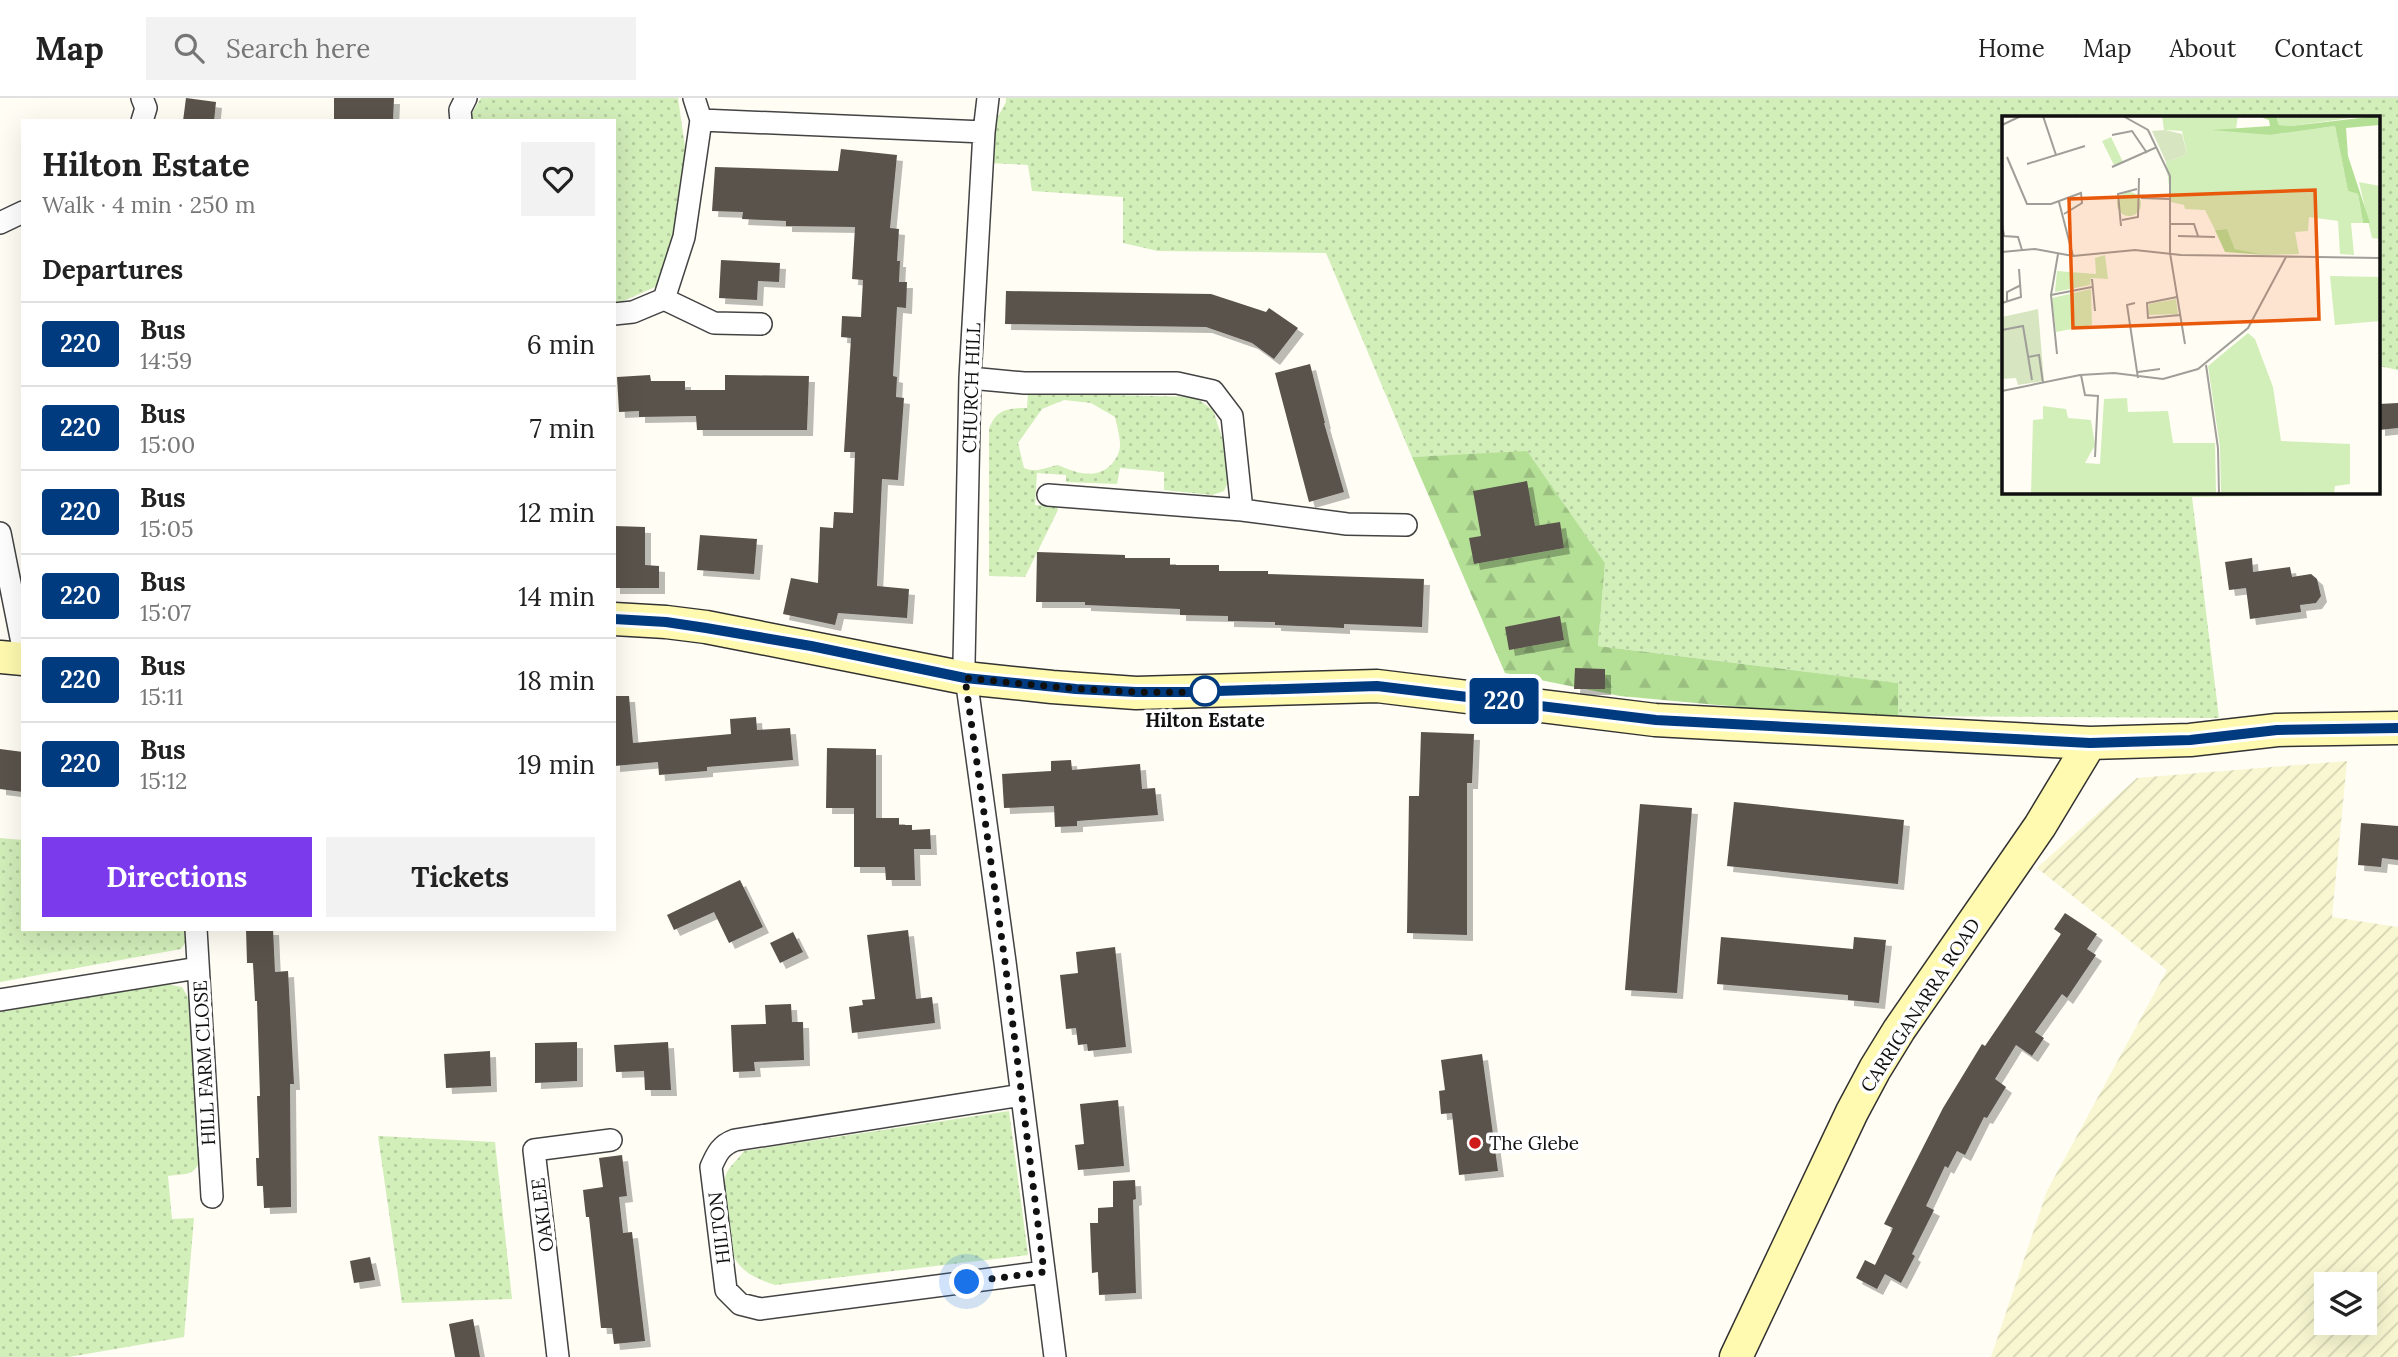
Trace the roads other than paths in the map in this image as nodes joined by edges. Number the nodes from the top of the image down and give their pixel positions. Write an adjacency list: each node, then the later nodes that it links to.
1 (142, 98): 5 (street)
2 (466, 98): 6 (street)
3 (694, 98): 7 (street)
4 (988, 98): 8 (street, CHURCH HILL)
5 (143, 119)
6 (461, 119)
7 (701, 120): 8 (street); 11 (street)
8 (984, 132): 14 (street, CHURCH HILL)
9 (21, 213): 10 (street)
10 (0, 223)
11 (664, 299): 12 (street); 13 (street)
12 (616, 314)
13 (761, 324)
14 (970, 378): 16 (street); 23 (street, CHURCH HILL)
15 (1048, 495): 16 (street)
16 (1242, 510): 17 (street)
17 (1406, 525)
18 (0, 533): 20 (street)
19 (616, 619): 23 (main road)
20 (21, 638)
21 (0, 657): 22 (main road)
22 (21, 659)
23 (965, 678): 25 (main road); 29 (street)
24 (2398, 728): 25 (main road)
25 (2090, 743): 35 (main road, CARRIGANARRA ROAD)
26 (196, 931): 27 (street, HILL FARM CLOSE)
27 (198, 968): 28 (street); 31 (street, HILL FARM CLOSE)
28 (0, 1000)
29 (1022, 1095): 32 (street); 32 (street, HILTON)
30 (611, 1140): 33 (street, OAKLEE)
31 (212, 1197)
32 (1044, 1272): 34 (street)
33 (558, 1357)
34 (1055, 1357)
35 (1736, 1357)

